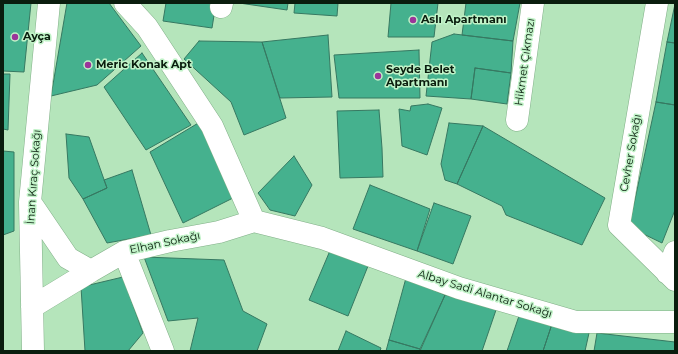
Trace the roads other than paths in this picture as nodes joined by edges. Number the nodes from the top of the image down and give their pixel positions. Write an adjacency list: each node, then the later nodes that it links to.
1 (49, 3): 6 (street, İnan Kıraç Sokağı)
2 (533, 3): 5 (street, Hikmet Çıkmazı)
3 (657, 3): 12 (street, Cevher Sokağı)
4 (128, 4): 7 (street)
5 (517, 120)
6 (30, 202): 11 (street); 13 (street, İnan Kıraç Sokağı)
7 (254, 222): 8 (street, Albay Sadi Alantar Sokağı); 14 (street, Albay Sadi Alantar Sokağı)
8 (219, 232): 9 (street, Elhan Sokağı)
9 (124, 252): 11 (street, Elhan Sokağı); 16 (street)
10 (675, 252): 12 (street)
11 (91, 272): 13 (street, Elhan Sokağı)
12 (671, 277)
13 (32, 307): 15 (street, İnan Kıraç Sokağı)
14 (675, 322)
15 (33, 351)
16 (163, 351)

